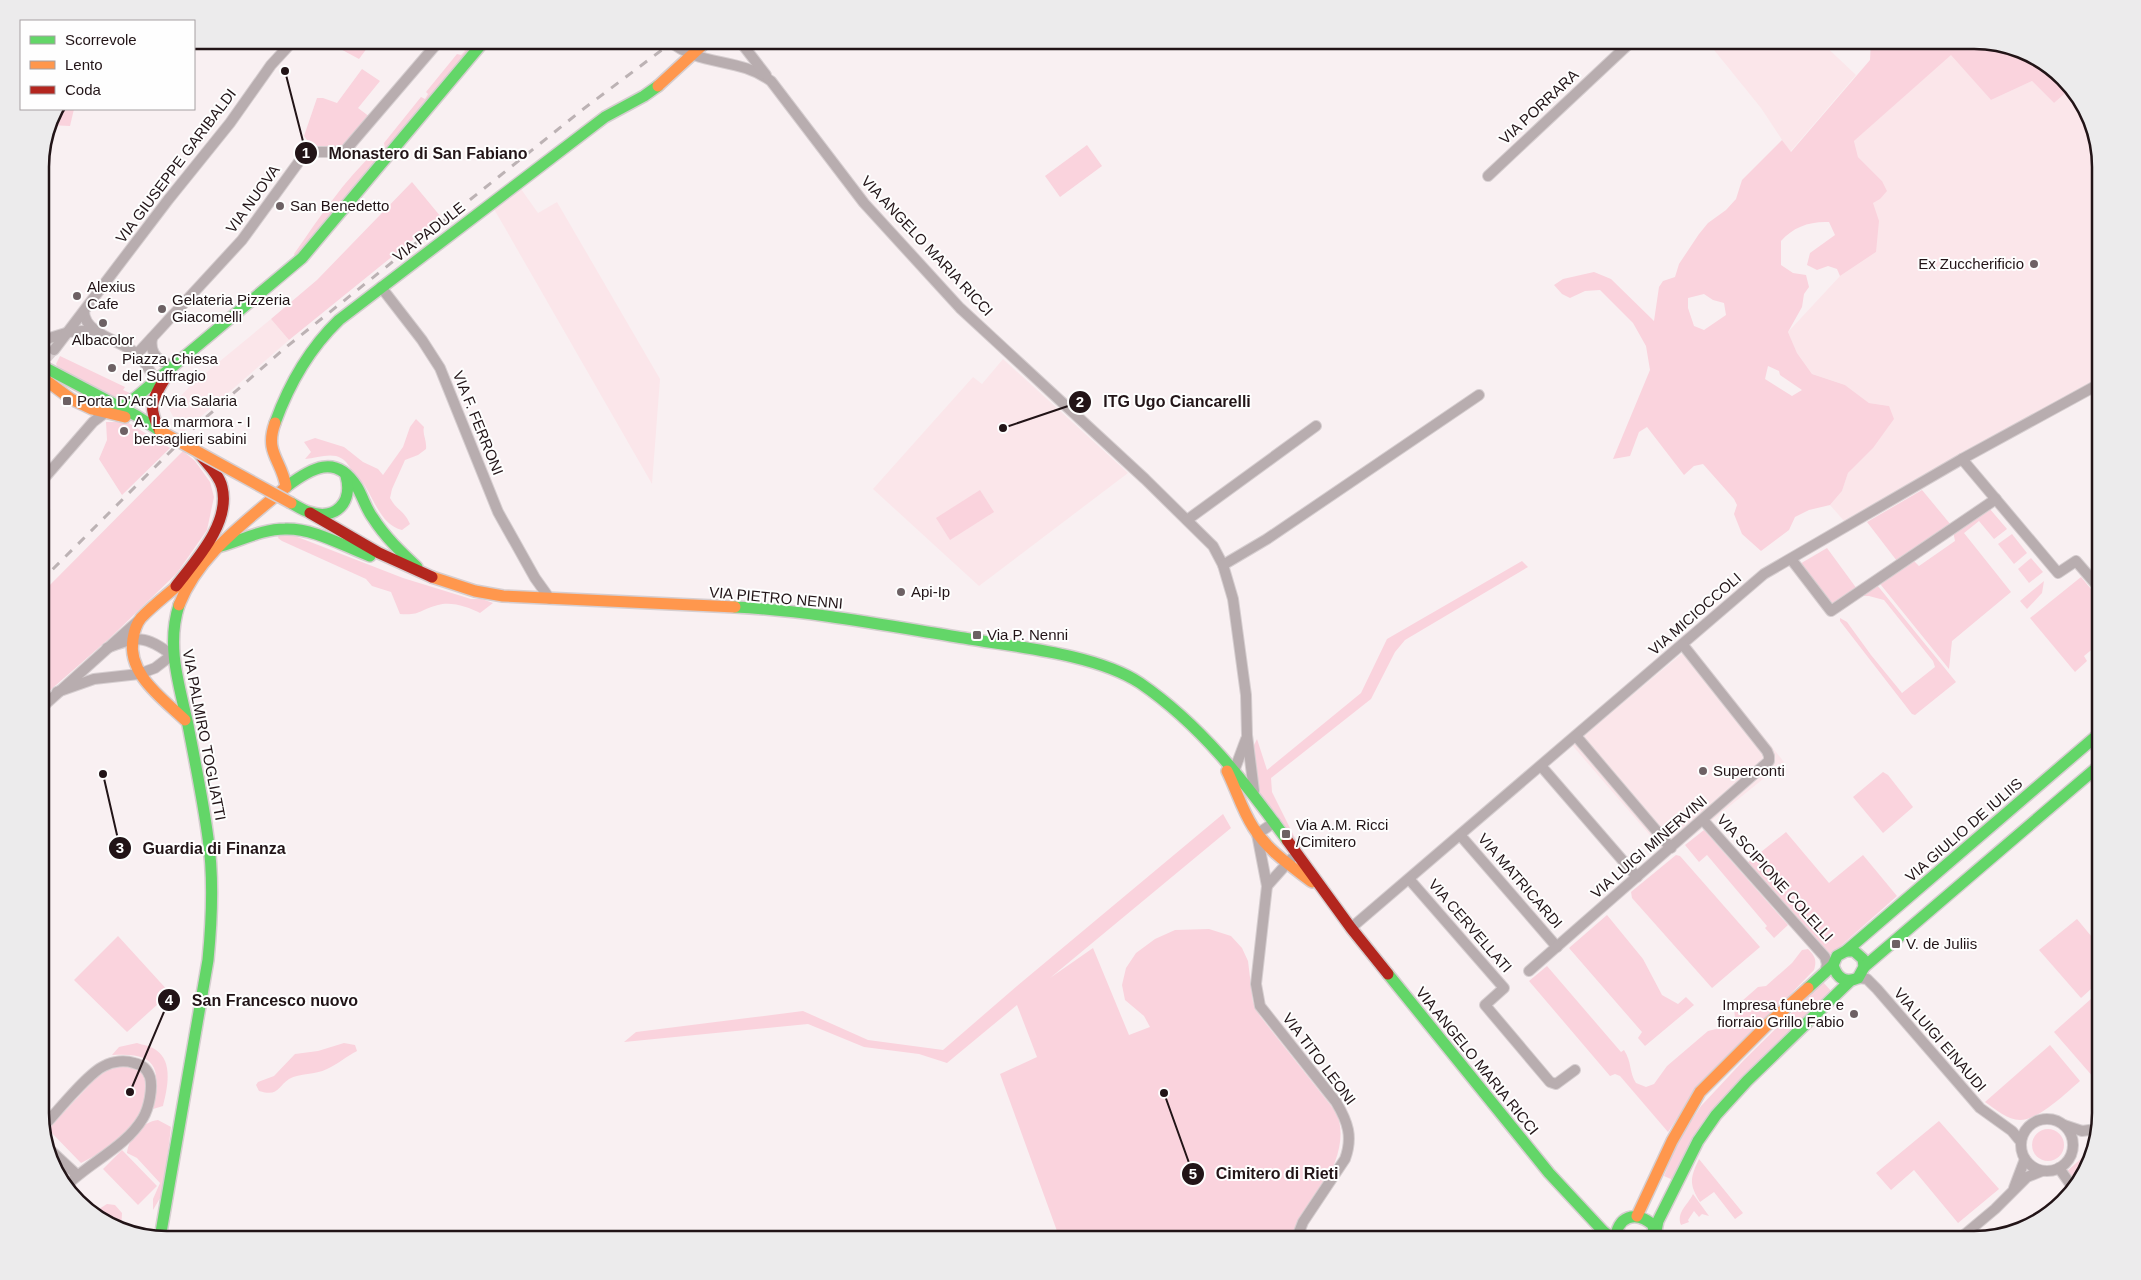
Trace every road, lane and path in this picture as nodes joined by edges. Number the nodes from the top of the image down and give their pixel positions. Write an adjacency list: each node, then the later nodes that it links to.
1 (286, 49): 12 (street, VIA GIUSEPPE GARIBALDI)
2 (432, 49): 16 (street, VIA NUOVA)
3 (477, 49): 20 (main road)
4 (682, 49): 8 (street, VIA ANGELO MARIA RICCI)
5 (698, 49): 8 (main road)
6 (745, 49): 9 (street)
7 (1623, 49): 10 (street, VIA PORRARA)
8 (691, 55): 9 (street, VIA ANGELO MARIA RICCI); 11 (main road, VIA PADULE)
9 (771, 81): 42 (street, VIA ANGELO MARIA RICCI)
10 (1488, 176)
11 (381, 287): 39 (main road, VIA PADULE); 49 (street, VIA F. FERRONI)
12 (84, 312): 13 (street); 14 (street, VIA GIUSEPPE GARIBALDI)
13 (94, 330): 14 (street); 17 (street)
14 (69, 332): 15 (street); 18 (street, VIA GIUSEPPE GARIBALDI)
15 (49, 338)
16 (152, 338): 17 (street, VIA NUOVA); 20 (street)
17 (137, 354): 21 (street)
18 (49, 356)
19 (49, 364): 28 (main road)
20 (173, 367): 21 (main road); 34 (main road)
21 (156, 382): 27 (main road)
22 (49, 383): 25 (main road)
23 (2092, 388): 36 (street, VIA MICIOCCOLI)
24 (49, 389): 25 (main road)
25 (60, 391): 29 (main road)
26 (1479, 395): 47 (street)
27 (134, 399): 28 (main road); 31 (main road)
28 (117, 406): 29 (main road); 31 (main road)
29 (88, 407): 30 (main road); 33 (street)
30 (106, 412): 33 (street); 34 (main road)
31 (137, 416): 34 (main road)
32 (1316, 426): 42 (street)
33 (86, 431): 38 (street)
34 (160, 431): 35 (main road, bridge)
35 (198, 452): 41 (main road, VIA PIETRO NENNI, bridge); 51 (main road)
36 (1962, 459): 40 (street); 44 (street, VIA MICIOCCOLI)
37 (344, 472): 39 (main road, VIA PALMIRO TOGLIATTI); 41 (main road); 48 (main road)
38 (49, 473)
39 (286, 487): 43 (main road, VIA PALMIRO TOGLIATTI)
40 (1996, 499): 44 (street); 50 (street)
41 (310, 513): 45 (main road, VIA PIETRO NENNI)
42 (1187, 520): 47 (street, VIA ANGELO MARIA RICCI)
43 (221, 546): 45 (main road); 46 (main road, VIA PALMIRO TOGLIATTI)
44 (1791, 559): 56 (street, VIA MICIOCCOLI)
45 (394, 562): 48 (main road, VIA PIETRO NENNI)
46 (202, 563): 51 (main road); 58 (main road, VIA PALMIRO TOGLIATTI)
47 (1223, 565): 63 (street, VIA ANGELO MARIA RICCI)
48 (425, 575): 52 (main road, VIA PIETRO NENNI)
49 (535, 578): 52 (street); 53 (street, VIA F. FERRONI)
50 (2092, 580)
51 (176, 586): 54 (main road)
52 (520, 597): 53 (main road, VIA PIETRO NENNI)
53 (550, 599): 67 (main road, VIA PIETRO NENNI)
54 (140, 619): 55 (main road); 57 (street)
55 (132, 640): 57 (street); 58 (street); 59 (main road)
56 (1683, 646): 64 (street, VIA MICIOCCOLI); 73 (street, VIA LUIGI MINERVINI)
57 (107, 648): 60 (street)
58 (172, 655): 59 (street); 62 (main road, VIA PALMIRO TOGLIATTI)
59 (139, 674): 60 (street); 62 (main road)
60 (58, 692): 61 (street)
61 (49, 700)
62 (186, 721): 108 (main road, VIA PALMIRO TOGLIATTI)
63 (1248, 735): 66 (street, VIA ANGELO MARIA RICCI); 71 (street, VIA ANGELO MARIA RICCI)
64 (1576, 736): 68 (street, VIA MICIOCCOLI); 77 (street)
65 (2092, 740): 86 (main road, VIA GIULIO DE IULIIS)
66 (1243, 748): 67 (street); 70 (street, VIA ANGELO MARIA RICCI)
67 (1220, 758): 70 (main road, VIA ANGELO MARIA RICCI)
68 (1541, 766): 76 (street, VIA MICIOCCOLI); 80 (street)
69 (2092, 772): 87 (main road)
70 (1233, 775): 71 (main road, VIA ANGELO MARIA RICCI); 72 (main road, VIA ANGELO MARIA RICCI)
71 (1260, 802): 72 (street); 74 (main road, VIA ANGELO MARIA RICCI)
72 (1247, 818): 75 (main road, VIA ANGELO MARIA RICCI)
73 (1703, 820): 77 (street, VIA LUIGI MINERVINI); 86 (street, VIA SCIPIONE COLELLI)
74 (1275, 822): 75 (street); 78 (main road, VIA ANGELO MARIA RICCI)
75 (1257, 834): 79 (main road, VIA ANGELO MARIA RICCI); 82 (street, VIA TITO LEONI)
76 (1460, 835): 81 (street, VIA MICIOCCOLI); 85 (street, VIA MATRICARDI)
77 (1671, 848): 80 (street, VIA LUIGI MINERVINI)
78 (1296, 851): 79 (street); 83 (main road, VIA ANGELO MARIA RICCI)
79 (1288, 863): 82 (street); 83 (main road, VIA ANGELO MARIA RICCI)
80 (1637, 877): 85 (street, VIA LUIGI MINERVINI)
81 (1409, 879): 84 (street, VIA MICIOCCOLI); 90 (street, VIA CERVELLATI)
82 (1267, 886): 109 (street, VIA TITO LEONI)
83 (1325, 893): 84 (main road, VIA ANGELO MARIA RICCI)
84 (1351, 928): 110 (main road, VIA ANGELO MARIA RICCI)
85 (1557, 947): 88 (street, VIA LUIGI MINERVINI)
86 (1833, 960): 87 (main road); 89 (main road); 107 (main road, VIA GIULIO DE IULIIS)
87 (1864, 967): 89 (main road)
88 (1529, 971)
89 (1854, 980): 92 (street, VIA LUIGI EINAUDI); 113 (main road)
90 (1575, 1070)
91 (49, 1121): 103 (street)
92 (2000, 1122): 93 (street, VIA LUIGI EINAUDI); 97 (street, VIA LUIGI EINAUDI)
93 (2032, 1124): 94 (street); 97 (street)
94 (2064, 1125): 95 (street); 98 (street)
95 (2091, 1130)
96 (2090, 1134): 98 (street)
97 (2021, 1142): 100 (street)
98 (2073, 1145): 101 (street)
99 (58, 1157): 103 (street)
100 (2025, 1159): 102 (street); 106 (street)
101 (2062, 1166): 102 (street); 105 (street)
102 (2042, 1171): 106 (street)
103 (77, 1175): 104 (street)
104 (71, 1181)
105 (2070, 1182)
106 (2012, 1191): 114 (street)
107 (1637, 1216): 111 (main road); 112 (main road)
108 (161, 1231)
109 (1300, 1231)
110 (1602, 1231)
111 (1618, 1231)
112 (1654, 1231)
113 (1657, 1231)
114 (1969, 1231)

